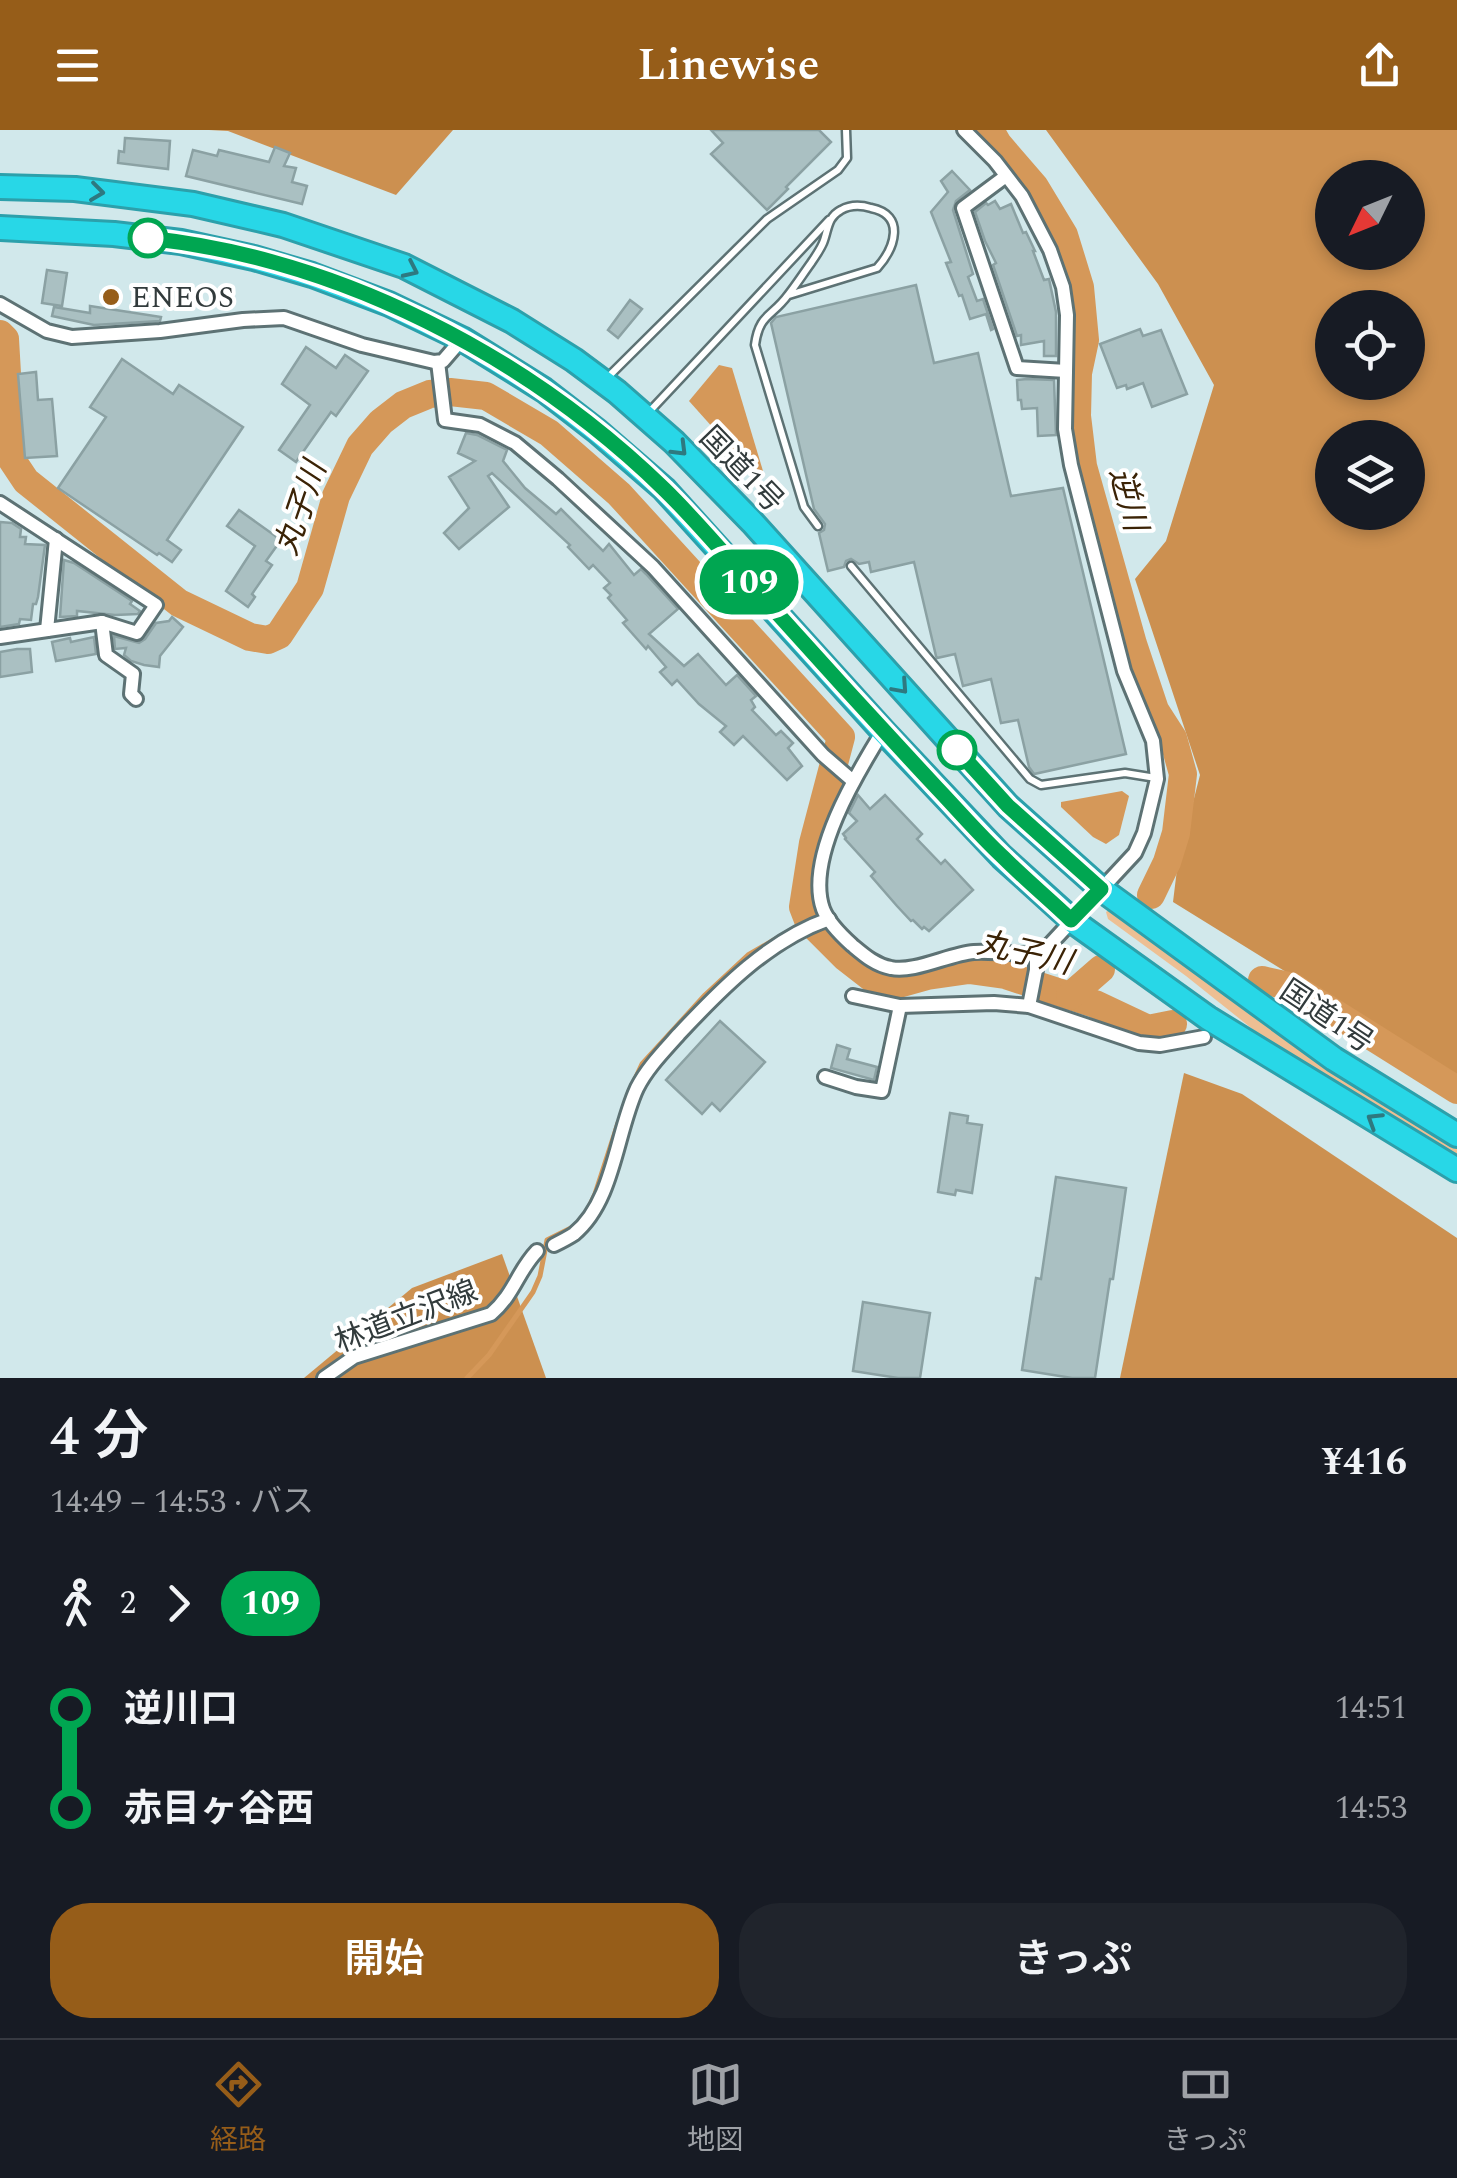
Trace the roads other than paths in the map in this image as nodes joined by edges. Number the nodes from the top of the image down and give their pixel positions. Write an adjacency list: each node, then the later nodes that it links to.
1 (846, 130): 12 (lane)
2 (964, 130): 3 (street)
3 (1006, 176): 11 (street); 11 (street)
4 (0, 187): 12 (highway, 国道1号, one-way to 12)
5 (830, 219): 7 (lane); 7 (lane); 13 (lane)
6 (0, 228): 9 (highway, 国道1号)
7 (789, 295): 15 (lane)
8 (1, 307): 10 (street)
9 (462, 340): 10 (street); 22 (highway, 国道1号)
10 (438, 362): 23 (street)
11 (1066, 371): 24 (street)
12 (603, 382): 13 (highway, 国道1号)
13 (644, 416): 25 (highway, 国道1号, one-way to 25)
14 (0, 502): 16 (street)
15 (818, 526)
16 (56, 540): 18 (street); 19 (street)
17 (851, 566): 24 (lane)
18 (102, 622): 19 (street); 21 (street)
19 (46, 630): 20 (street)
20 (0, 637)
21 (136, 699)
22 (883, 731): 23 (street); 27 (highway, 国道1号)
23 (851, 779): 26 (street)
24 (1157, 779): 25 (street)
25 (1101, 889): 27 (street); 34 (highway, 国道1号)
26 (825, 920): 28 (street); 36 (street)
27 (1071, 920): 28 (street); 35 (highway, 国道1号, one-way to 27)
28 (1036, 962): 30 (street)
29 (853, 996): 31 (street)
30 (1030, 1001): 31 (street); 32 (street)
31 (900, 1006): 33 (street)
32 (1204, 1037)
33 (825, 1078)
34 (1457, 1136)
35 (1457, 1170)
36 (554, 1245)
37 (537, 1251): 38 (street, 林道立沢線)
38 (324, 1378)

